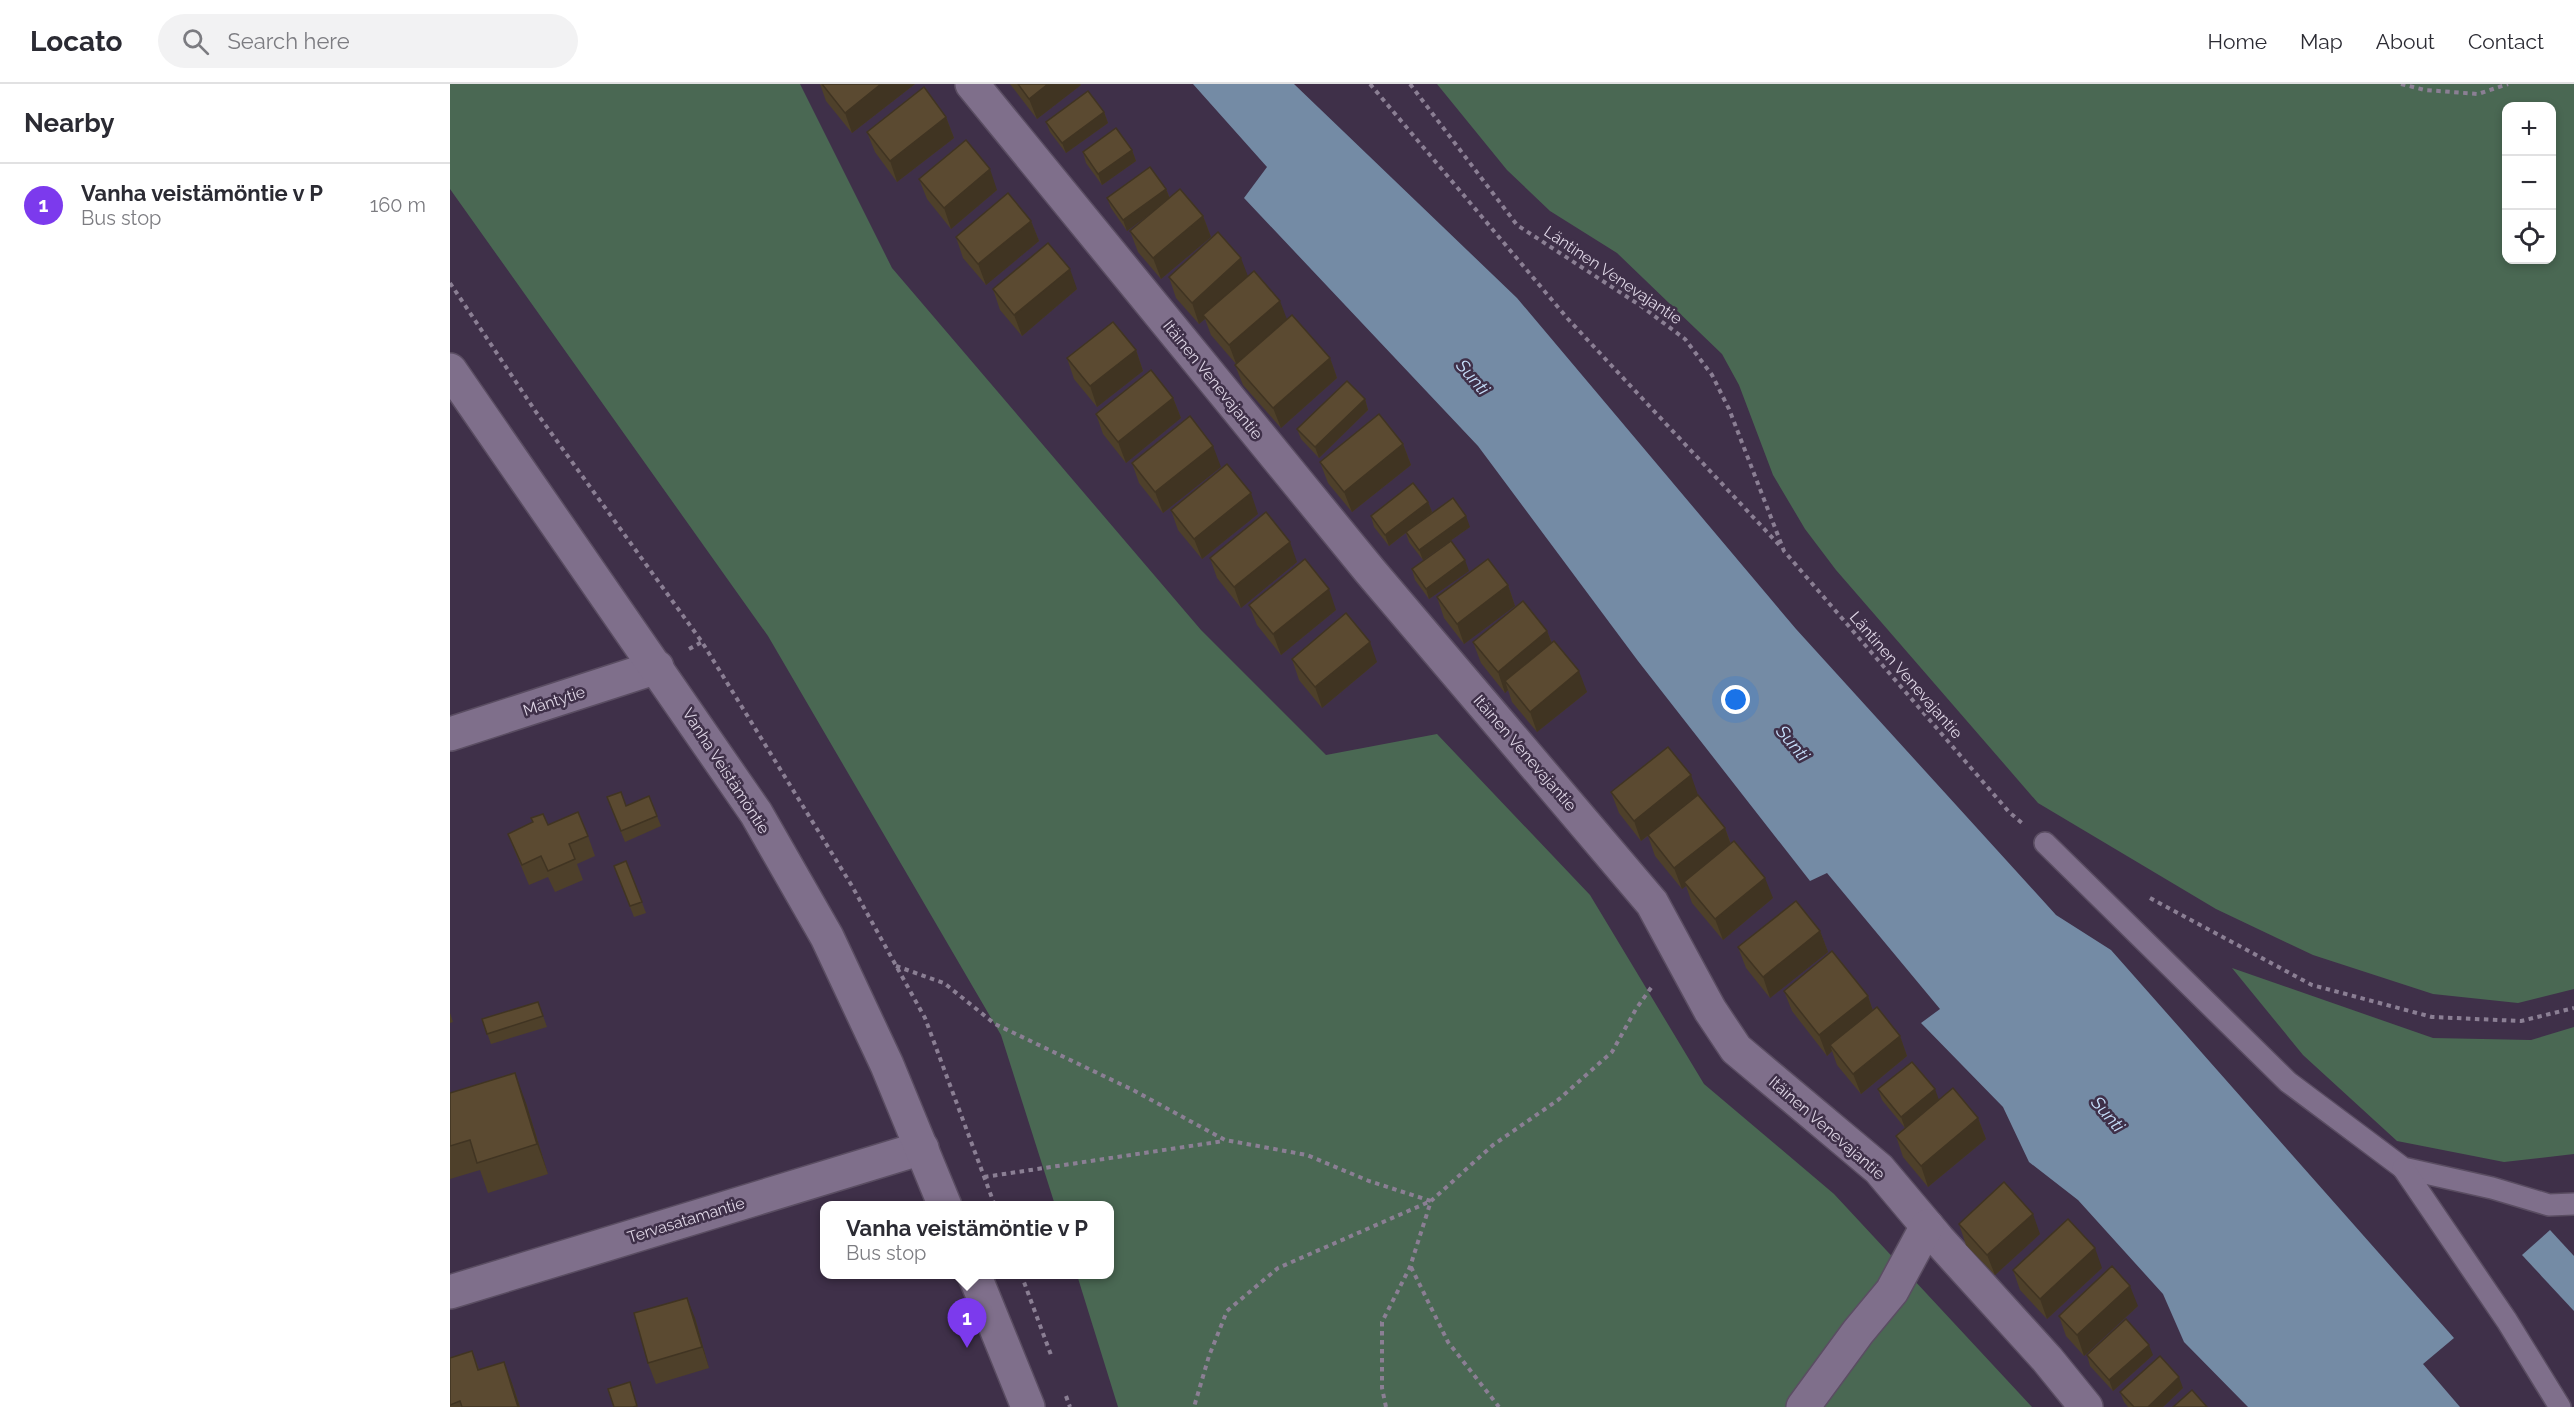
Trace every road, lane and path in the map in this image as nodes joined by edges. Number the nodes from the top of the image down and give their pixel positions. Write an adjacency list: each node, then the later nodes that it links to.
1 (972, 84): 12 (street, Itäinen Venevajantie)
2 (1370, 84): 7 (path)
3 (1410, 84): 7 (path, Läntinen Venevajantie)
4 (2401, 84): 5 (path)
5 (2508, 84)
6 (450, 370): 8 (street, Vanha Veistämöntie)
7 (1785, 551): 10 (path, Läntinen Venevajantie)
8 (657, 667): 9 (street, Mäntytie); 16 (street, Vanha Veistämöntie)
9 (450, 734)
10 (2045, 843): 17 (lane)
11 (2143, 895): 14 (path)
12 (1679, 948): 20 (path); 22 (street, Itäinen Venevajantie)
13 (896, 966): 15 (path)
14 (2574, 1008)
15 (1225, 1140): 18 (path); 20 (path)
16 (922, 1148): 19 (street, Vanha Veistämöntie); 26 (street, Tervasatamantie)
17 (2403, 1168): 21 (lane); 36 (lane)
18 (984, 1177)
19 (943, 1201)
20 (1431, 1201): 23 (path); 31 (path)
21 (2574, 1204)
22 (1927, 1226): 34 (street); 35 (street, Itäinen Venevajantie)
23 (1410, 1267): 32 (path); 33 (path)
24 (976, 1279): 29 (street)
25 (1023, 1279): 27 (path)
26 (450, 1292)
27 (1052, 1357)
28 (1063, 1387): 30 (path)
29 (1028, 1407)
30 (1070, 1407)
31 (1194, 1407)
32 (1386, 1407)
33 (1499, 1407)
34 (1803, 1407)
35 (2086, 1407)
36 (2560, 1407)

